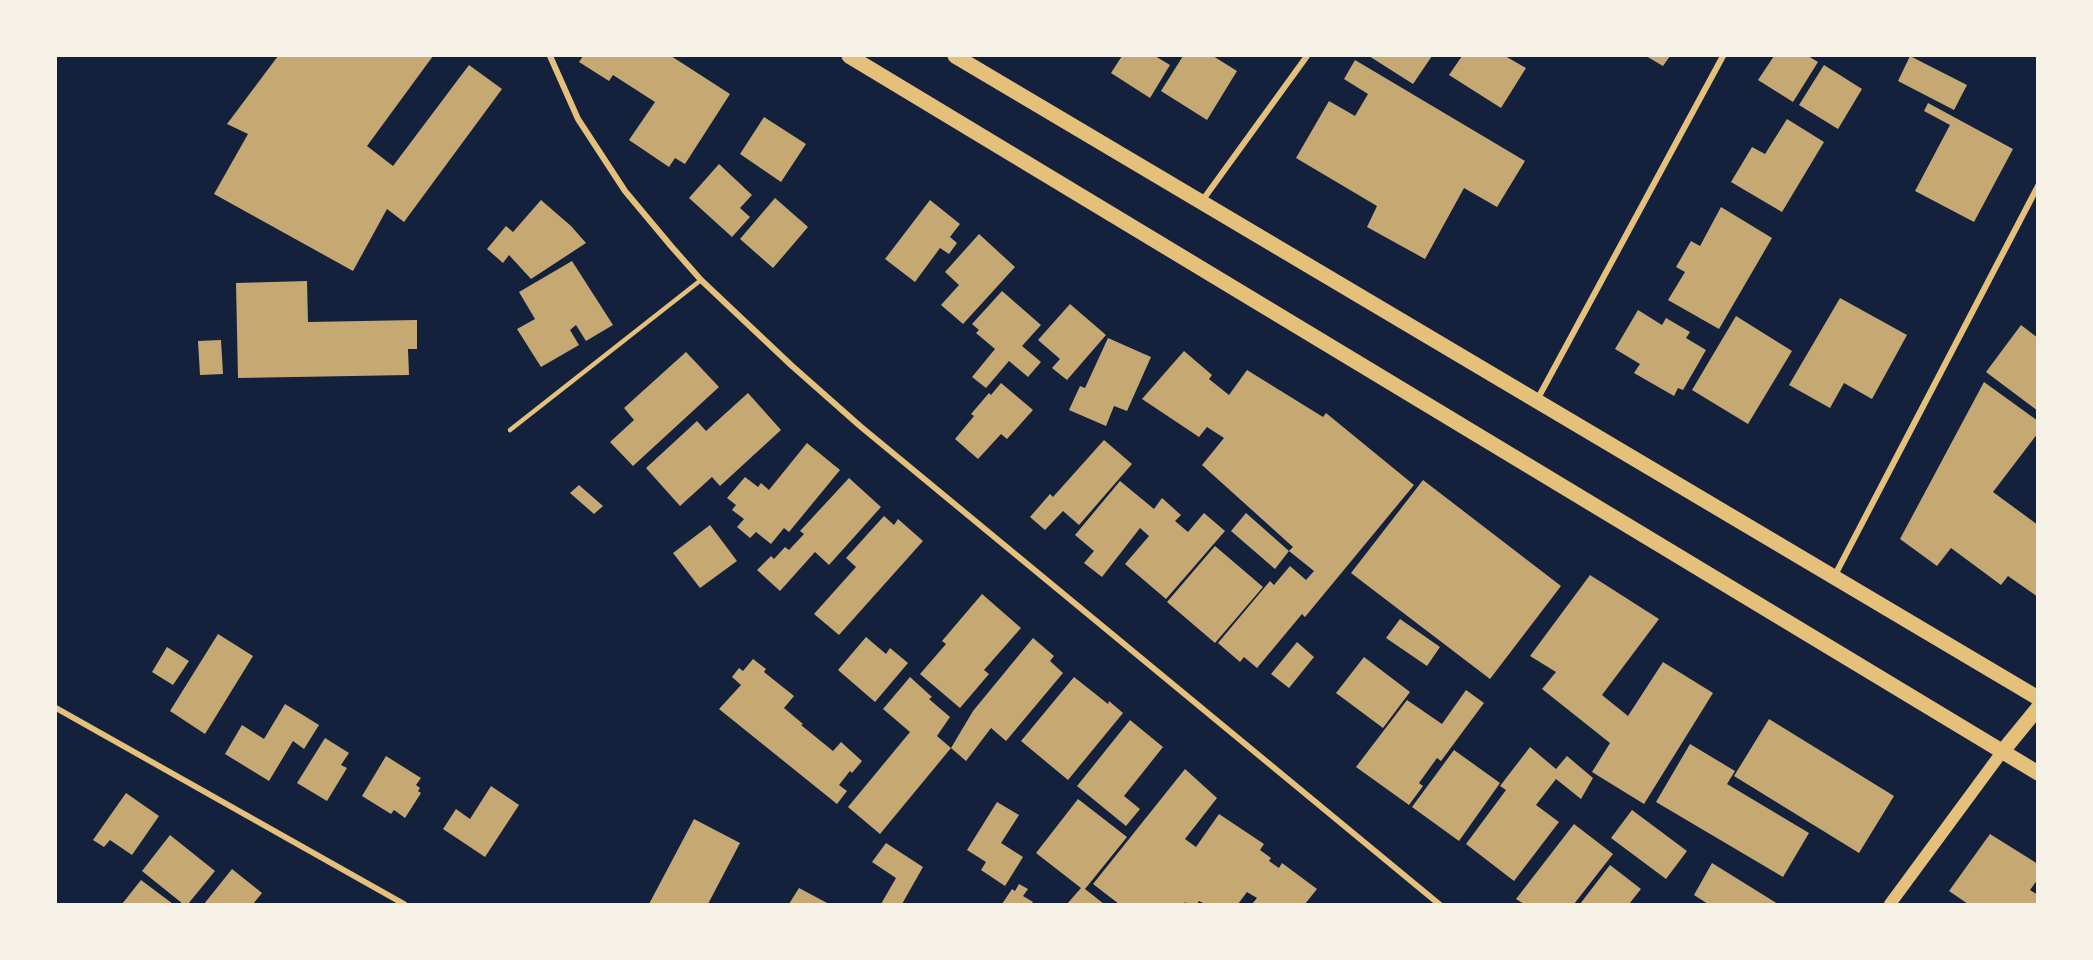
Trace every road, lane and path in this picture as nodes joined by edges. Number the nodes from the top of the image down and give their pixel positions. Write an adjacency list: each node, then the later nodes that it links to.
1 (550, 56): 8 (street)
2 (849, 56): 15 (main road)
3 (956, 56): 7 (main road)
4 (1307, 56): 7 (street)
5 (1724, 56): 9 (street)
6 (2037, 186): 11 (street)
7 (1202, 202): 9 (main road)
8 (700, 280): 10 (lane); 18 (street)
9 (1537, 401): 11 (main road)
10 (510, 430)
11 (1834, 577): 12 (main road)
12 (2037, 698)
13 (56, 708): 17 (street)
14 (2037, 708): 15 (main road)
15 (2002, 752): 16 (main road); 19 (main road)
16 (2037, 773)
17 (404, 904)
18 (1439, 904)
19 (1890, 904)

